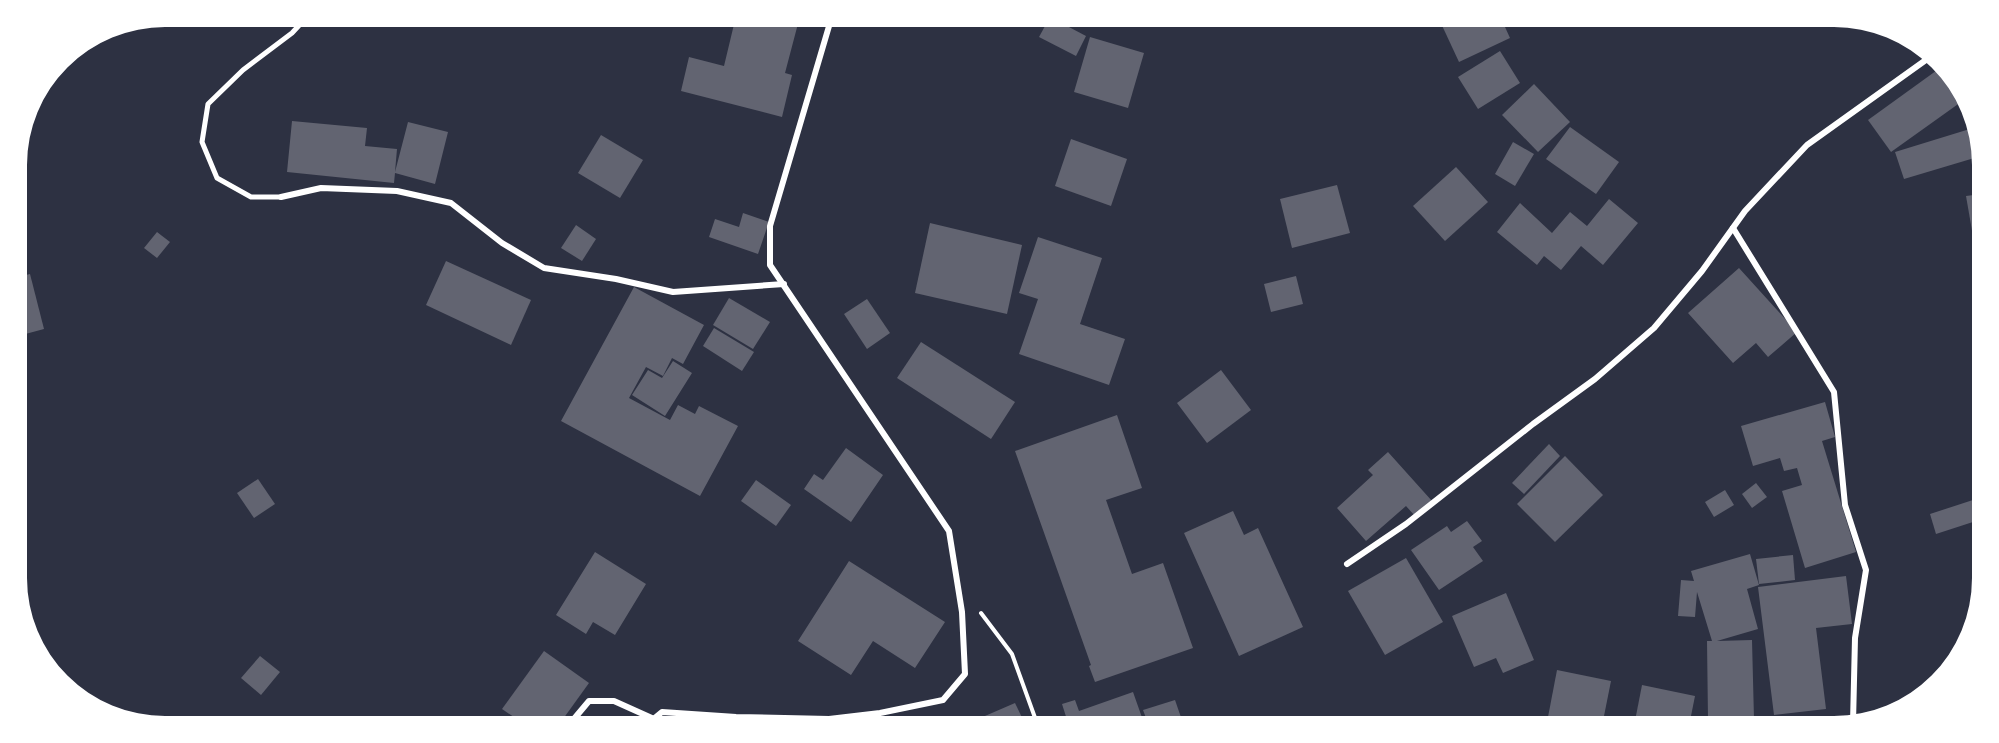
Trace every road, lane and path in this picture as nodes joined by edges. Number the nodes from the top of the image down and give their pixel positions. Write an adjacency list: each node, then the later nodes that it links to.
1 (298, 27): 4 (street)
2 (829, 27): 6 (street)
3 (1925, 61): 5 (street)
4 (281, 197): 6 (street)
5 (1733, 228): 7 (street); 9 (street)
6 (784, 284): 14 (street)
7 (1347, 564)
8 (978, 608): 15 (path)
9 (1853, 714)
10 (576, 716): 11 (street)
11 (647, 716)
12 (657, 716): 13 (street)
13 (721, 716)
14 (854, 716)
15 (1034, 716)

